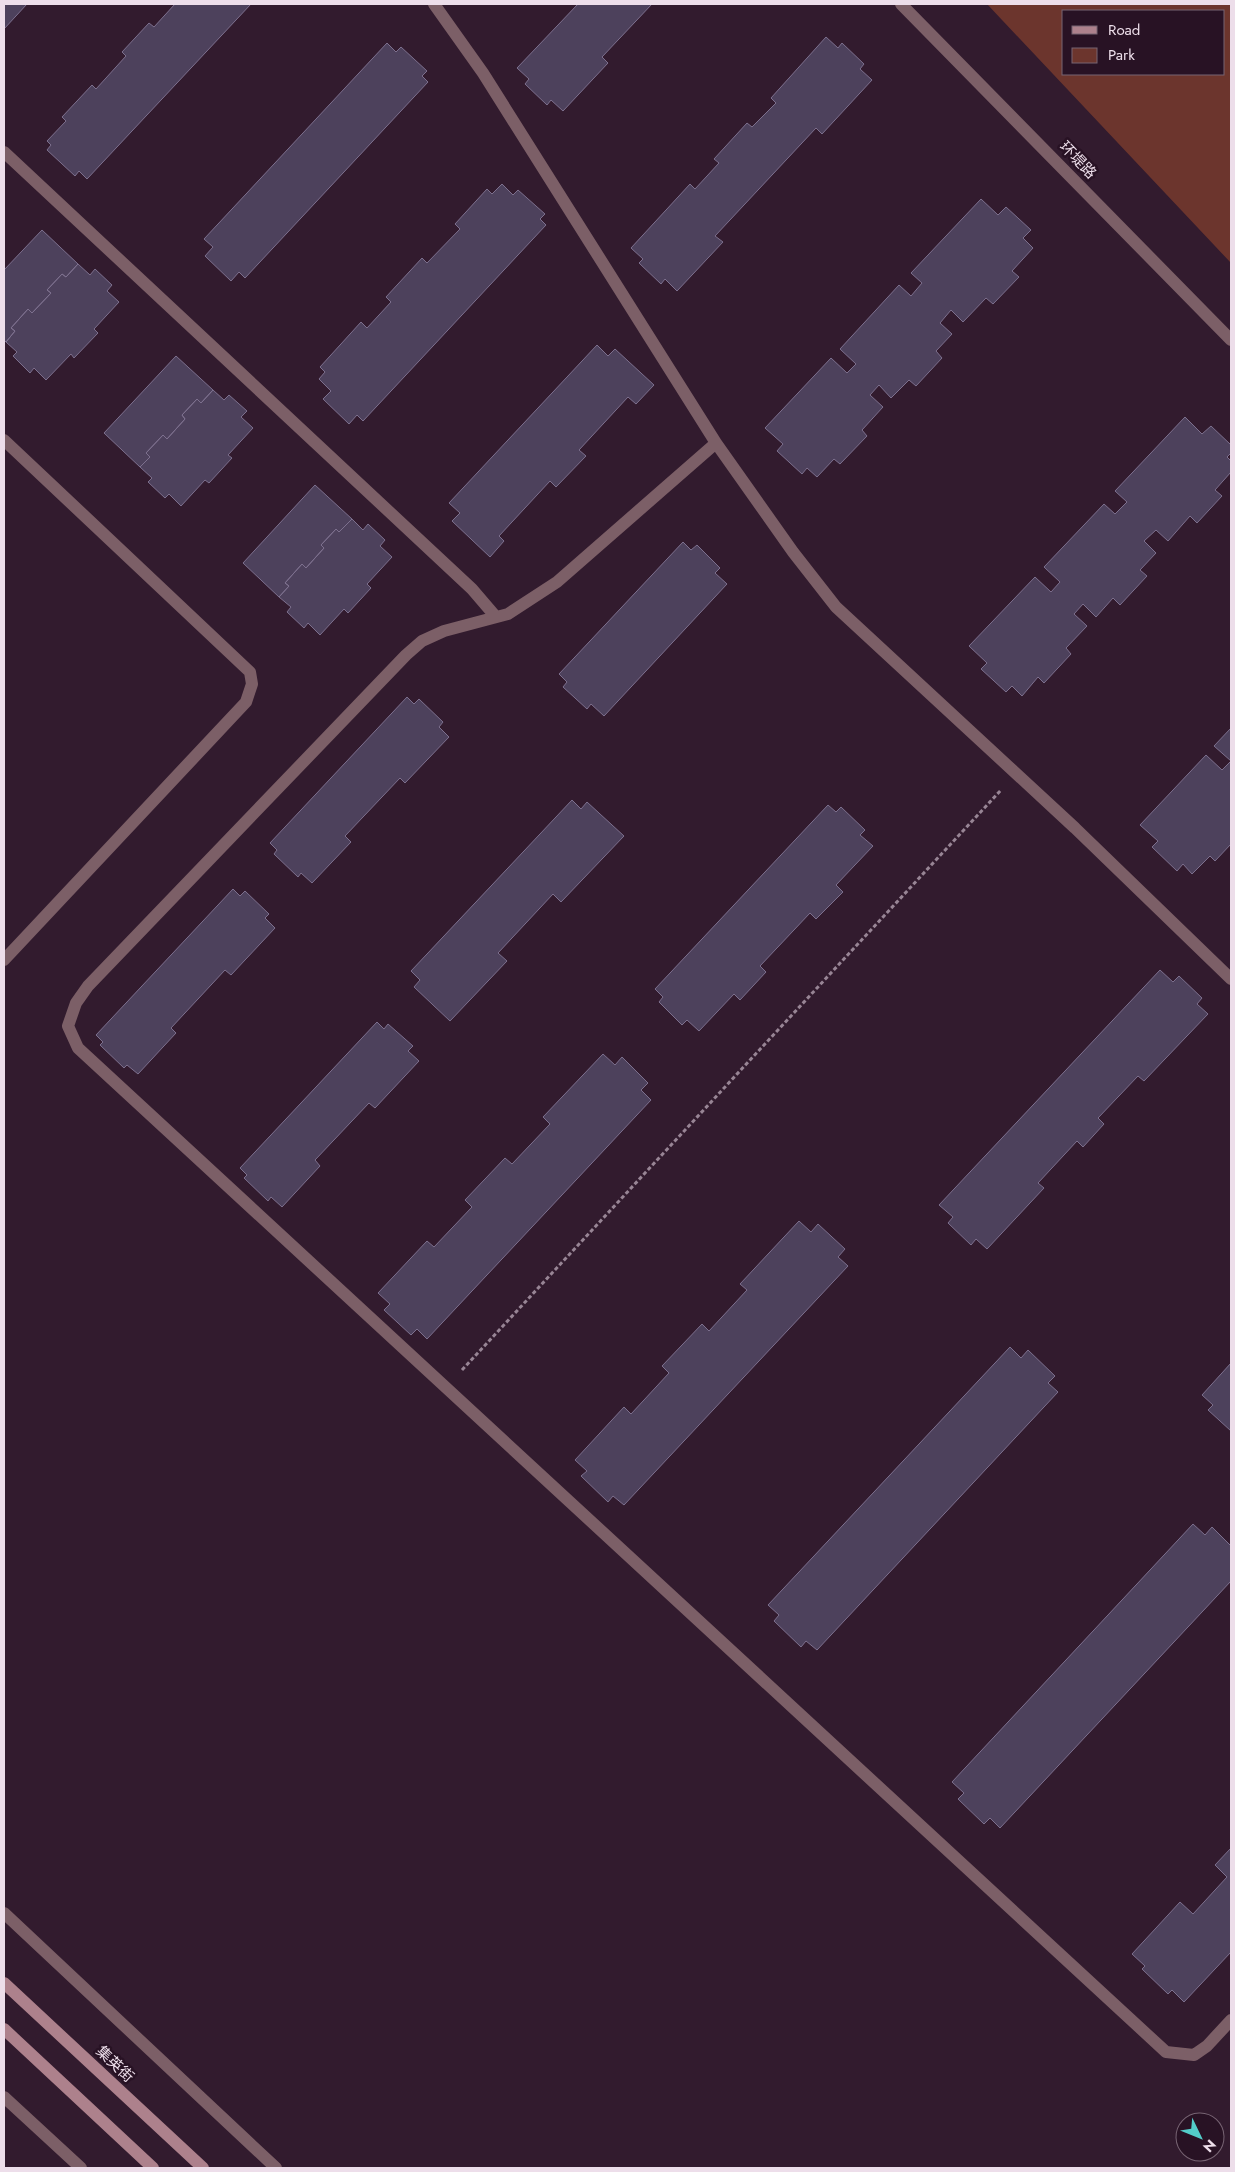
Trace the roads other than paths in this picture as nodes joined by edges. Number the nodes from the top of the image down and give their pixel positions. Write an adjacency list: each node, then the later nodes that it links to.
1 (434, 4): 6 (street)
2 (901, 4): 4 (street, 环堤路)
3 (4, 152): 7 (street)
4 (1231, 340)
5 (4, 440): 8 (street)
6 (716, 442): 7 (street); 9 (street)
7 (496, 617): 12 (street)
8 (4, 960)
9 (1231, 979)
10 (4, 1913): 18 (street)
11 (4, 1983): 17 (main road, 集英街)
12 (1231, 2020)
13 (4, 2029): 16 (main road)
14 (4, 2097): 15 (street)
15 (81, 2168)
16 (153, 2168)
17 (203, 2168)
18 (276, 2168)

